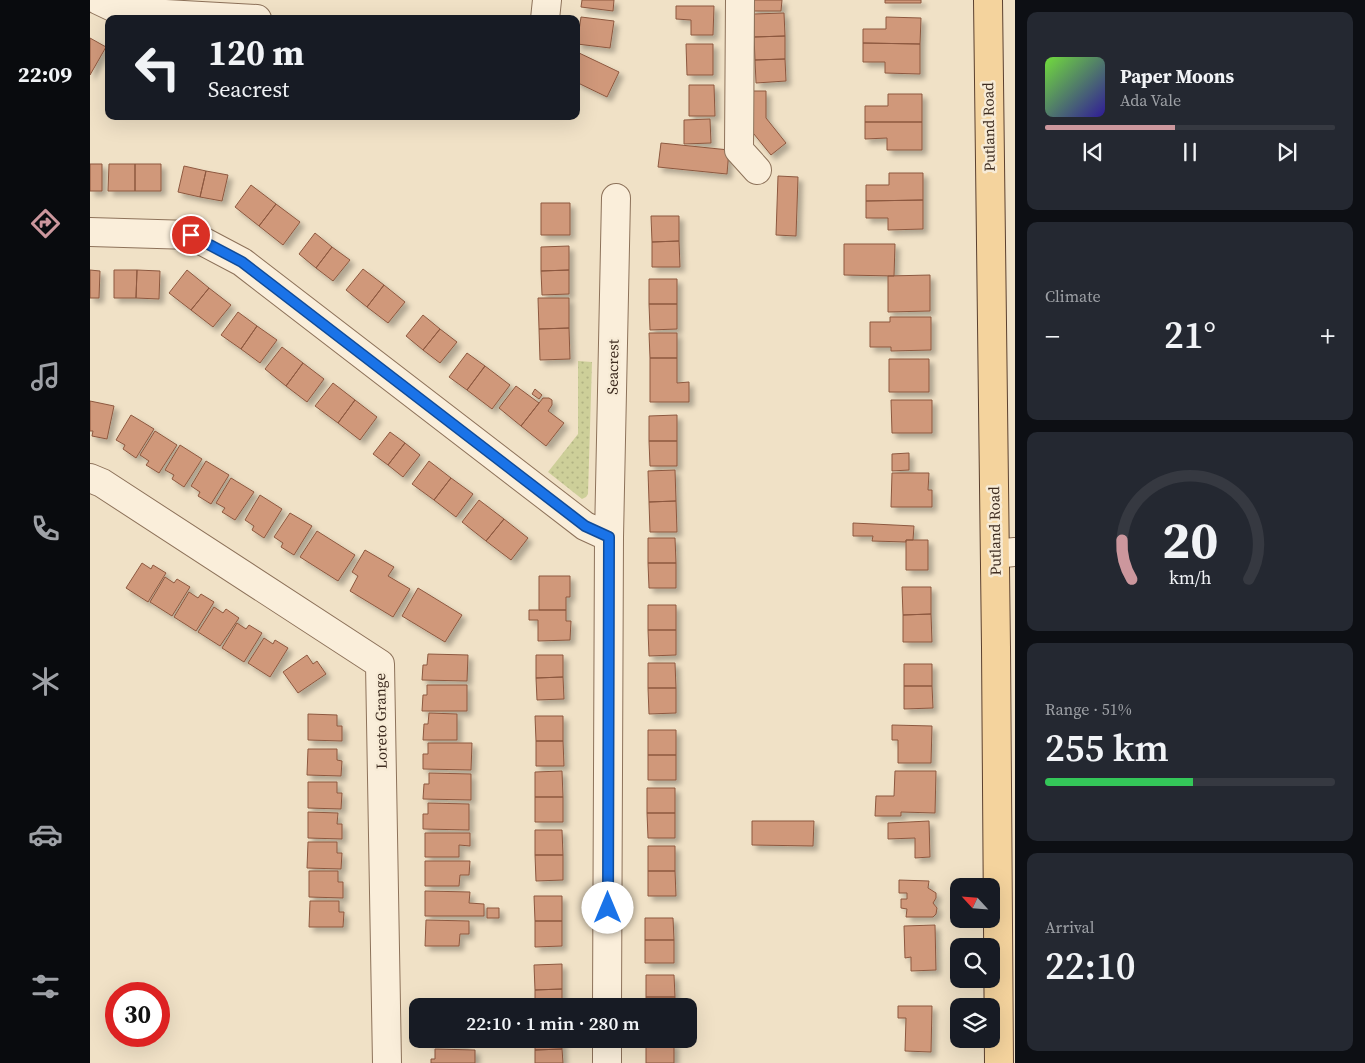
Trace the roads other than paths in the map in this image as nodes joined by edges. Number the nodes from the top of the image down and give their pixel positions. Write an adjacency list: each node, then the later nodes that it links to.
1 (98, 0): 5 (street)
2 (547, 0): 6 (street)
3 (740, 0): 7 (street)
4 (988, 0): 12 (main road, Putland Road)
5 (184, 15)
6 (545, 15)
7 (757, 170)
8 (616, 198): 11 (street, Seacrest)
9 (90, 232): 11 (street)
10 (90, 478): 15 (street, Loreto Grange)
11 (609, 537): 13 (street, Seacrest)
12 (1005, 553): 17 (main road, Putland Road)
13 (607, 998)
14 (607, 1048): 16 (street)
15 (387, 1063)
16 (607, 1063)
17 (999, 1063)

